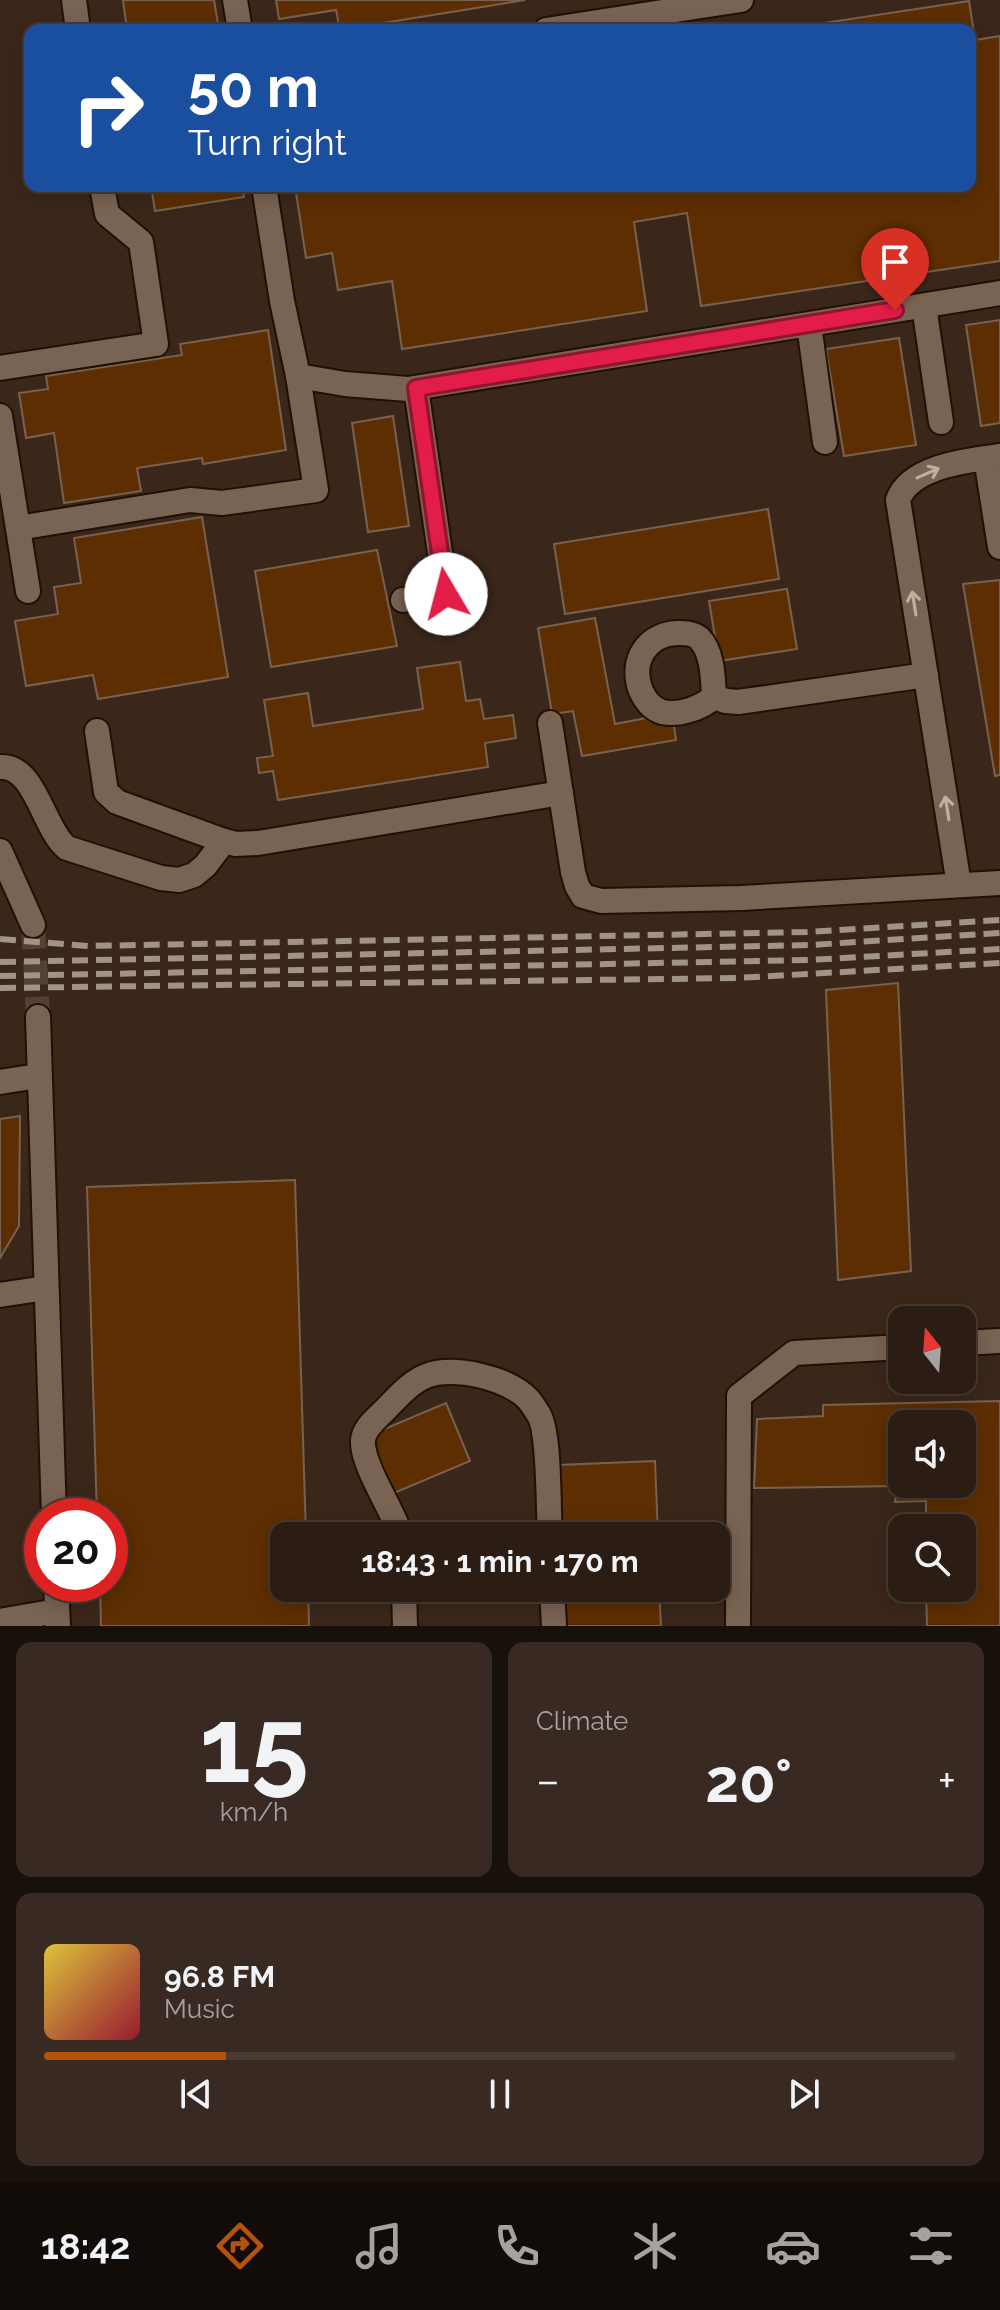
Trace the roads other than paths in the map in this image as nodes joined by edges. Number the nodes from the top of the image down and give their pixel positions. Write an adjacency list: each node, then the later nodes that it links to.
1 (74, 0): 4 (street)
2 (235, 0): 5 (street)
3 (741, 0): 6 (street)
4 (77, 24)
5 (239, 24)
6 (585, 24)
7 (103, 192): 12 (street)
8 (265, 192): 13 (street)
9 (1000, 293): 10 (street)
10 (924, 306): 11 (street); 16 (street)
11 (809, 325): 14 (street); 17 (street)
12 (0, 368)
13 (298, 376): 14 (street); 19 (street)
14 (416, 388): 22 (street)
15 (0, 416): 19 (street)
16 (941, 422)
17 (825, 442)
18 (993, 457): 20 (street); 23 (street, one-way to 18)
19 (18, 528): 21 (street)
20 (1000, 547)
21 (28, 591)
22 (403, 600)
23 (926, 675): 24 (street); 32 (street, one-way to 23)
24 (714, 697)
25 (550, 723): 28 (street)
26 (97, 731): 29 (street)
27 (0, 767): 29 (street)
28 (561, 793): 29 (street); 32 (street)
29 (224, 841)
30 (0, 851): 33 (street)
31 (1000, 883): 32 (street)
32 (959, 885)
33 (33, 925)
34 (38, 1017): 35 (street)
35 (38, 1076): 36 (street); 37 (street)
36 (0, 1082)
37 (46, 1288): 38 (street); 42 (street)
38 (0, 1295)
39 (1000, 1341): 40 (street)
40 (976, 1342)
41 (888, 1348): 51 (street)
42 (53, 1498)
43 (397, 1522): 44 (street)
44 (549, 1522)
45 (404, 1602): 49 (street)
46 (553, 1602): 50 (street)
47 (57, 1618): 48 (street)
48 (0, 1621)
49 (405, 1626)
50 (554, 1626)
51 (738, 1626)

